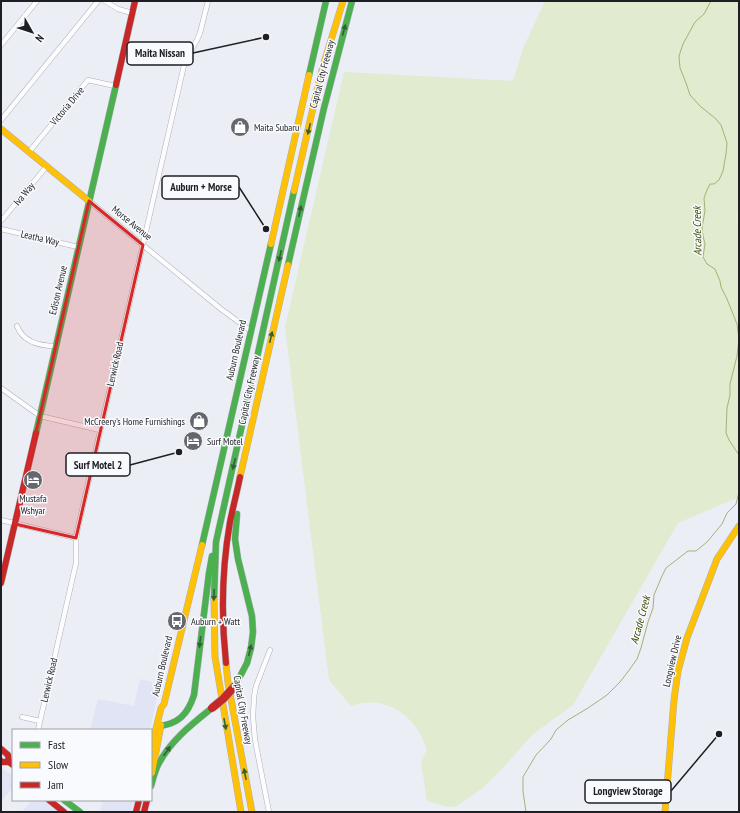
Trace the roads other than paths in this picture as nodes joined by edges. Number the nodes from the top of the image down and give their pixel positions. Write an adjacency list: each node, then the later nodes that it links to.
1 (37, 1): 11 (street)
2 (98, 1): 14 (street)
3 (105, 1): 10 (street)
4 (135, 1): 10 (main road, Edison Avenue)
5 (208, 1): 21 (street, Lerwick Road)
6 (326, 1): 24 (main road, Auburn Boulevard)
7 (338, 1): 12 (main road)
8 (343, 1): 12 (main road, Capital City Freeway)
9 (352, 1): 29 (main road, Capital City Freeway, one-way to 9)
10 (132, 13): 13 (main road, Edison Avenue)
11 (1, 45)
12 (324, 63): 34 (main road, Capital City Freeway, one-way to 34)
13 (116, 86): 16 (street, Victoria Drive); 18 (main road, Edison Avenue)
14 (1, 120)
15 (1, 129): 16 (main road, Morse Avenue)
16 (29, 152): 17 (main road, Morse Avenue)
17 (47, 166): 18 (main road, Morse Avenue); 19 (street, Iva Way)
18 (89, 201): 21 (street, Morse Avenue); 22 (main road, Edison Avenue)
19 (1, 221)
20 (1, 229): 22 (street, Leatha Way)
21 (143, 245): 24 (street, Morse Avenue); 28 (street, Lerwick Road)
22 (78, 247): 25 (main road, Edison Avenue)
23 (17, 326): 25 (street)
24 (251, 331): 39 (main road, Auburn Boulevard)
25 (56, 346): 27 (main road, Edison Avenue)
26 (1, 388): 27 (street)
27 (40, 416): 28 (street); 31 (main road, Edison Avenue)
28 (100, 430): 33 (street, Lerwick Road)
29 (244, 458): 45 (main road, one-way to 29, bridge); 55 (main road, Capital City Freeway, one-way to 29)
30 (1, 520): 31 (street)
31 (15, 524): 33 (street); 35 (main road, Edison Avenue)
32 (739, 526): 57 (main road, Longview Drive)
33 (76, 538): 38 (street, Lerwick Road)
34 (216, 542): 39 (main road, one-way to 39); 54 (main road, Capital City Freeway, one-way to 54)
35 (1, 583)
36 (270, 650): 56 (street)
37 (22, 717): 38 (street)
38 (40, 721): 40 (street, Lerwick Road)
39 (159, 726): 41 (main road, Auburn Boulevard); 44 (main road, Auburn Boulevard)
40 (38, 729)
41 (152, 746)
42 (1, 750): 43 (main road)
43 (8, 762)
44 (152, 773)
45 (152, 783)
46 (50, 801): 50 (main road)
47 (65, 801): 51 (main road)
48 (139, 801): 52 (main road)
49 (147, 801): 53 (main road)
50 (64, 812)
51 (80, 812)
52 (136, 812)
53 (144, 812)
54 (241, 812)
55 (252, 812)
56 (269, 812)
57 (665, 812)

